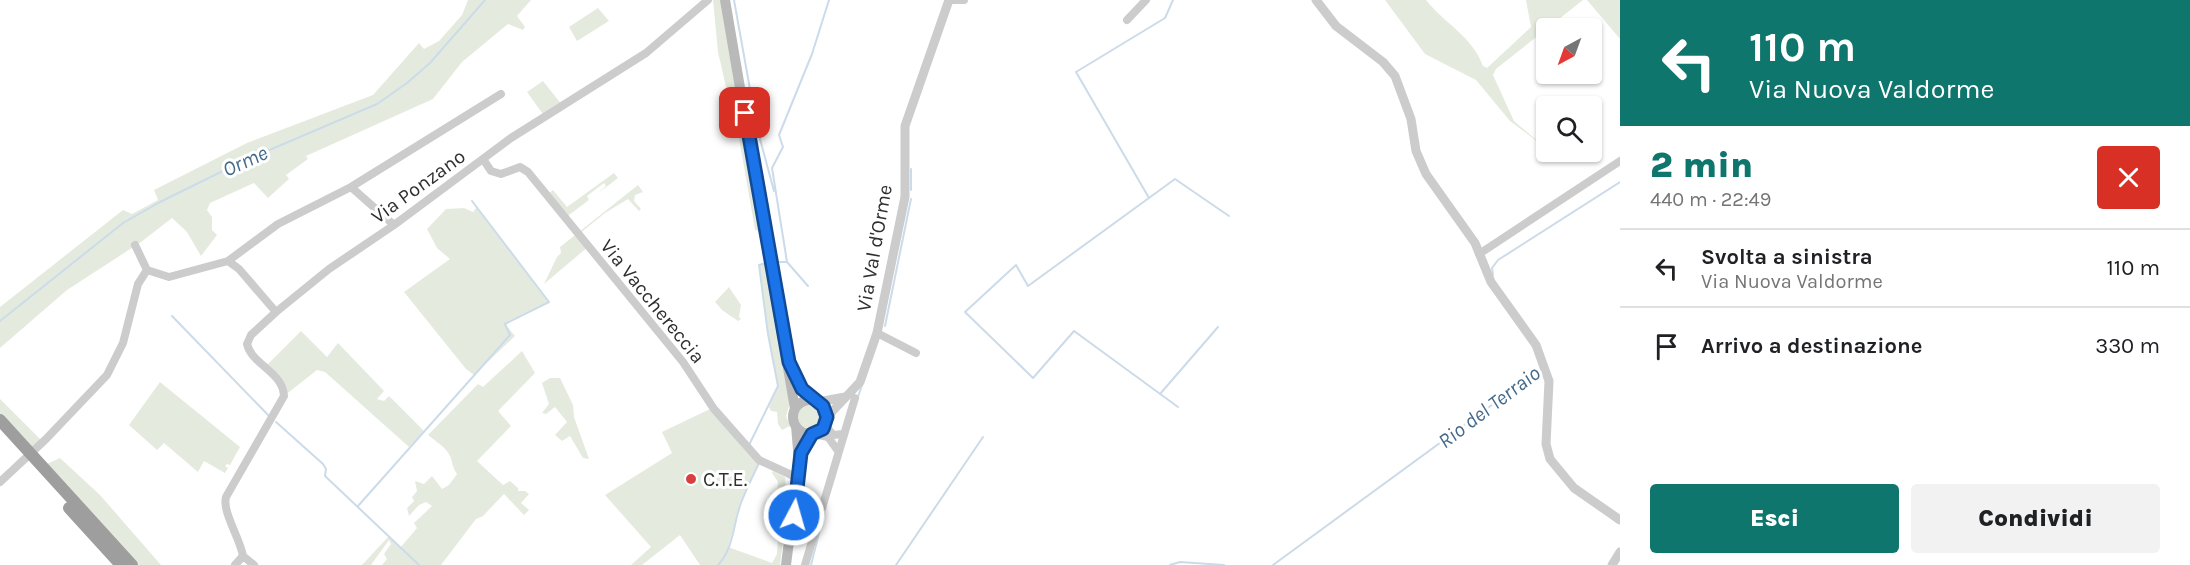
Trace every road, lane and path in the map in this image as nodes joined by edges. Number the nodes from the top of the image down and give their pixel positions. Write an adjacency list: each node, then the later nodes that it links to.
1 (708, 0): 9 (street, Via Ponzano)
2 (725, 0): 20 (main road)
3 (949, 0): 4 (street); 18 (street, Via Val d'Orme)
4 (964, 0)
5 (1146, 0): 7 (street)
6 (1316, 0): 14 (street)
7 (1126, 20)
8 (501, 94): 11 (street)
9 (483, 159): 12 (street, Via Ponzano); 34 (street, Via Vacchereccia)
10 (1620, 161): 14 (street)
11 (351, 187): 12 (street); 15 (street)
12 (394, 225): 17 (street, Via Ponzano)
13 (135, 245): 16 (street)
14 (1479, 254): 36 (street)
15 (228, 261): 16 (street); 17 (street)
16 (147, 270): 35 (street)
17 (276, 312): 38 (street, Via Ponzano)
18 (877, 333): 19 (street); 21 (street, Via Val d'Orme)
19 (916, 353)
20 (789, 362): 22 (main road); 23 (main road)
21 (852, 396): 22 (street); 25 (street, Via Val d'Orme); 29 (street, Via Val d'Orme)
22 (816, 402): 23 (main road); 25 (main road)
23 (795, 409): 26 (main road)
24 (0, 420): 30 (highway)
25 (826, 421): 28 (main road); 29 (street)
26 (796, 426): 28 (main road); 32 (main road)
27 (0, 433): 30 (highway)
28 (813, 434): 31 (street); 32 (main road)
29 (843, 434): 31 (street, Via Val d'Orme)
30 (18, 446): 33 (highway)
31 (838, 451): 44 (street, Via Val d'Orme)
32 (799, 461): 34 (main road)
33 (44, 474): 39 (highway); 40 (highway)
34 (798, 478): 43 (main road)
35 (0, 482)
36 (1620, 520)
37 (1620, 552): 45 (street)
38 (243, 556): 41 (street); 42 (street)
39 (121, 565)
40 (132, 565)
41 (235, 565)
42 (254, 565)
43 (786, 565)
44 (805, 565)
45 (1612, 565)

